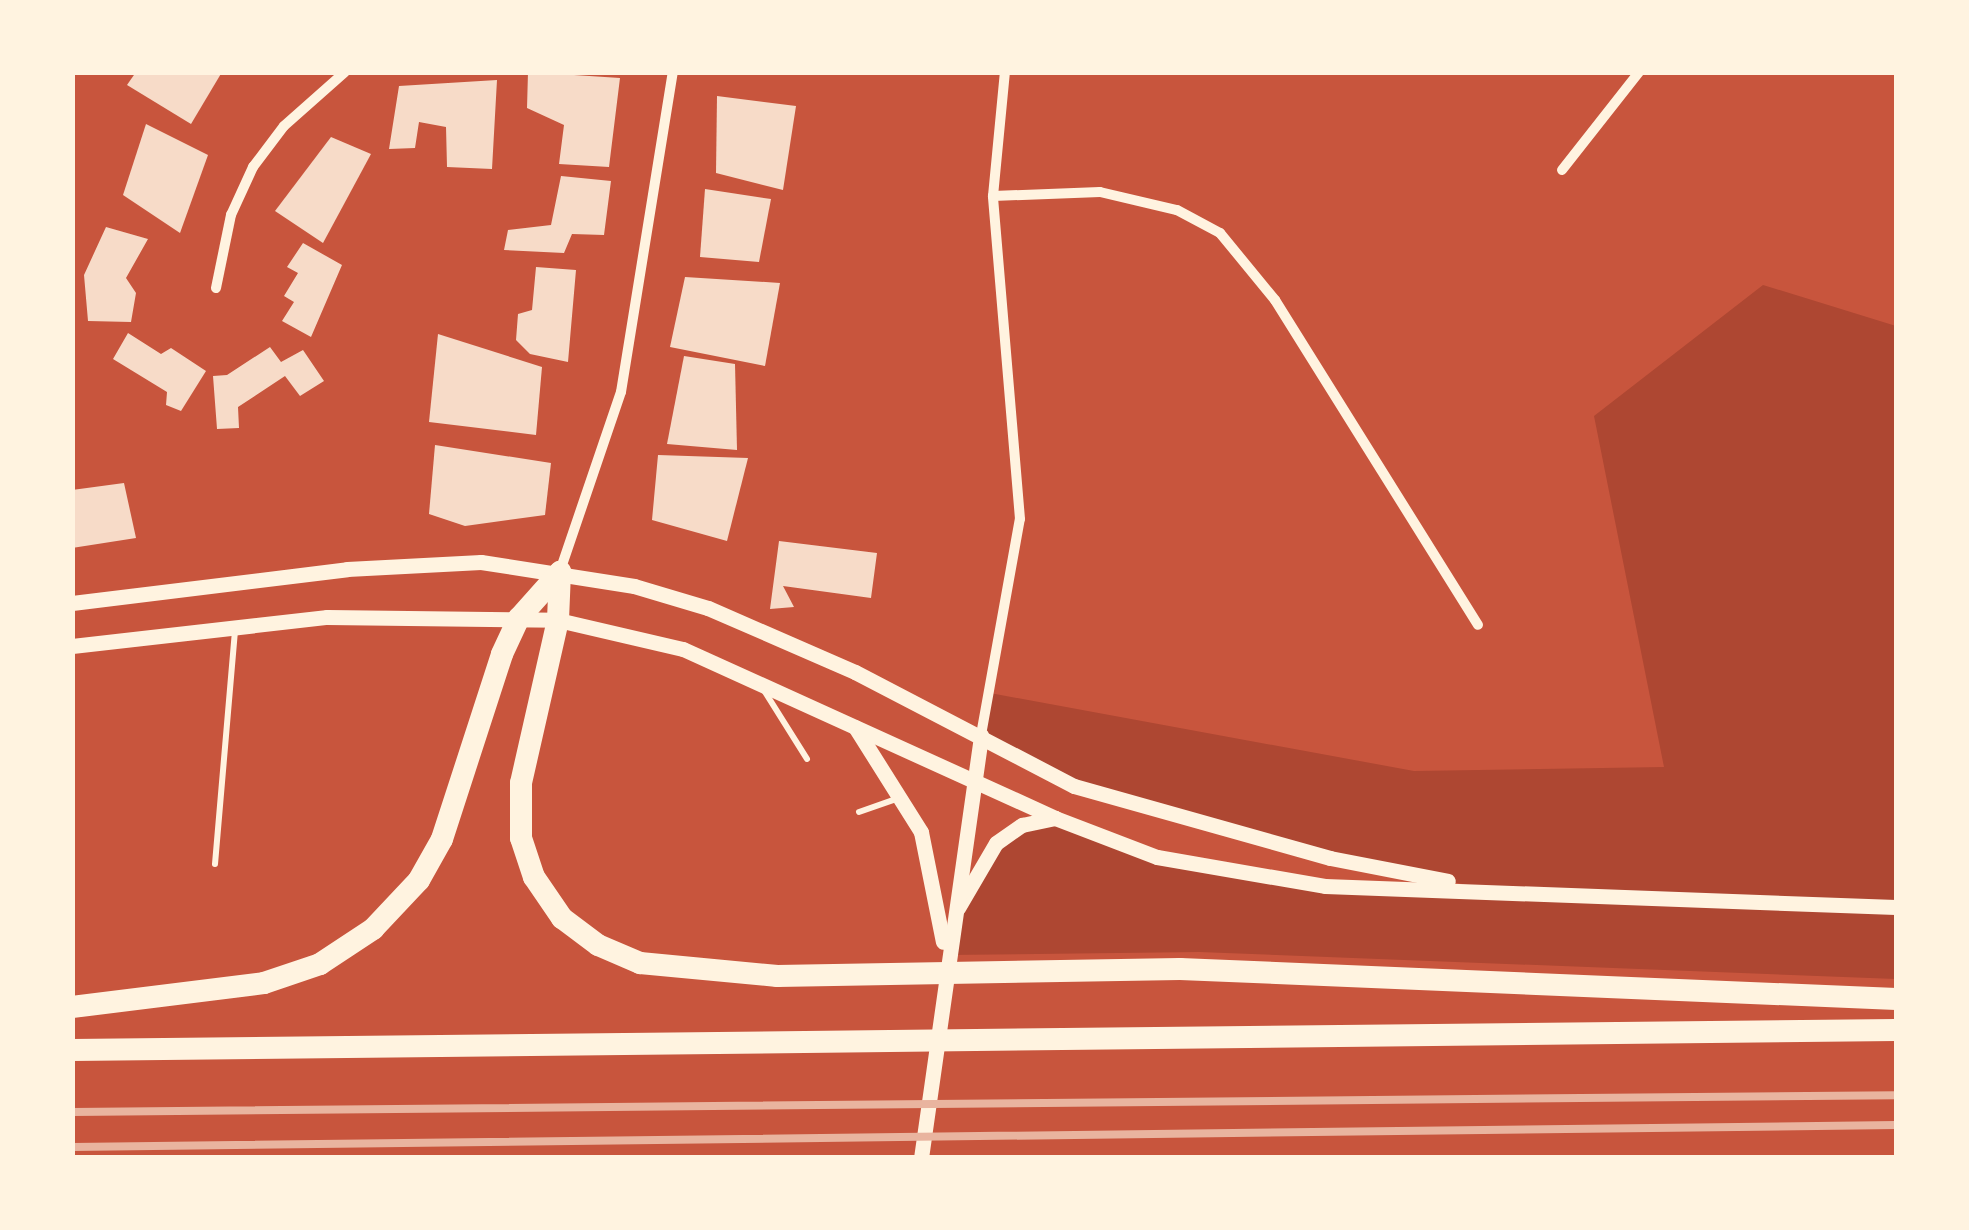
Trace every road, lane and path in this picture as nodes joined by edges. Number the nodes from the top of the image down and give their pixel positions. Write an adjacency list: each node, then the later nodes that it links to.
1 (345, 72): 7 (street)
2 (674, 72): 8 (street)
3 (1005, 72): 6 (street)
4 (1639, 72): 5 (street)
5 (1562, 170)
6 (993, 196): 12 (street); 17 (street)
7 (216, 288)
8 (560, 572): 9 (street); 10 (highway); 11 (highway); 17 (street)
9 (72, 603)
10 (520, 618): 11 (street); 13 (street); 29 (highway)
11 (558, 620): 15 (street); 28 (highway)
12 (1478, 625)
13 (235, 626): 14 (street); 23 (lane)
14 (72, 646)
15 (755, 679): 16 (street); 18 (lane)
16 (849, 720): 19 (street); 20 (street)
17 (981, 735): 19 (street); 24 (street)
18 (806, 759)
19 (971, 777): 22 (street); 26 (street)
20 (903, 798): 21 (lane); 27 (street)
21 (859, 812)
22 (1055, 818): 24 (street); 26 (street)
23 (215, 864)
24 (1486, 888): 25 (street)
25 (1896, 907)
26 (949, 930): 27 (street)
27 (946, 956): 32 (street)
28 (1896, 999)
29 (72, 1007)
30 (1896, 1030): 31 (highway)
31 (72, 1050)
32 (921, 1158)

